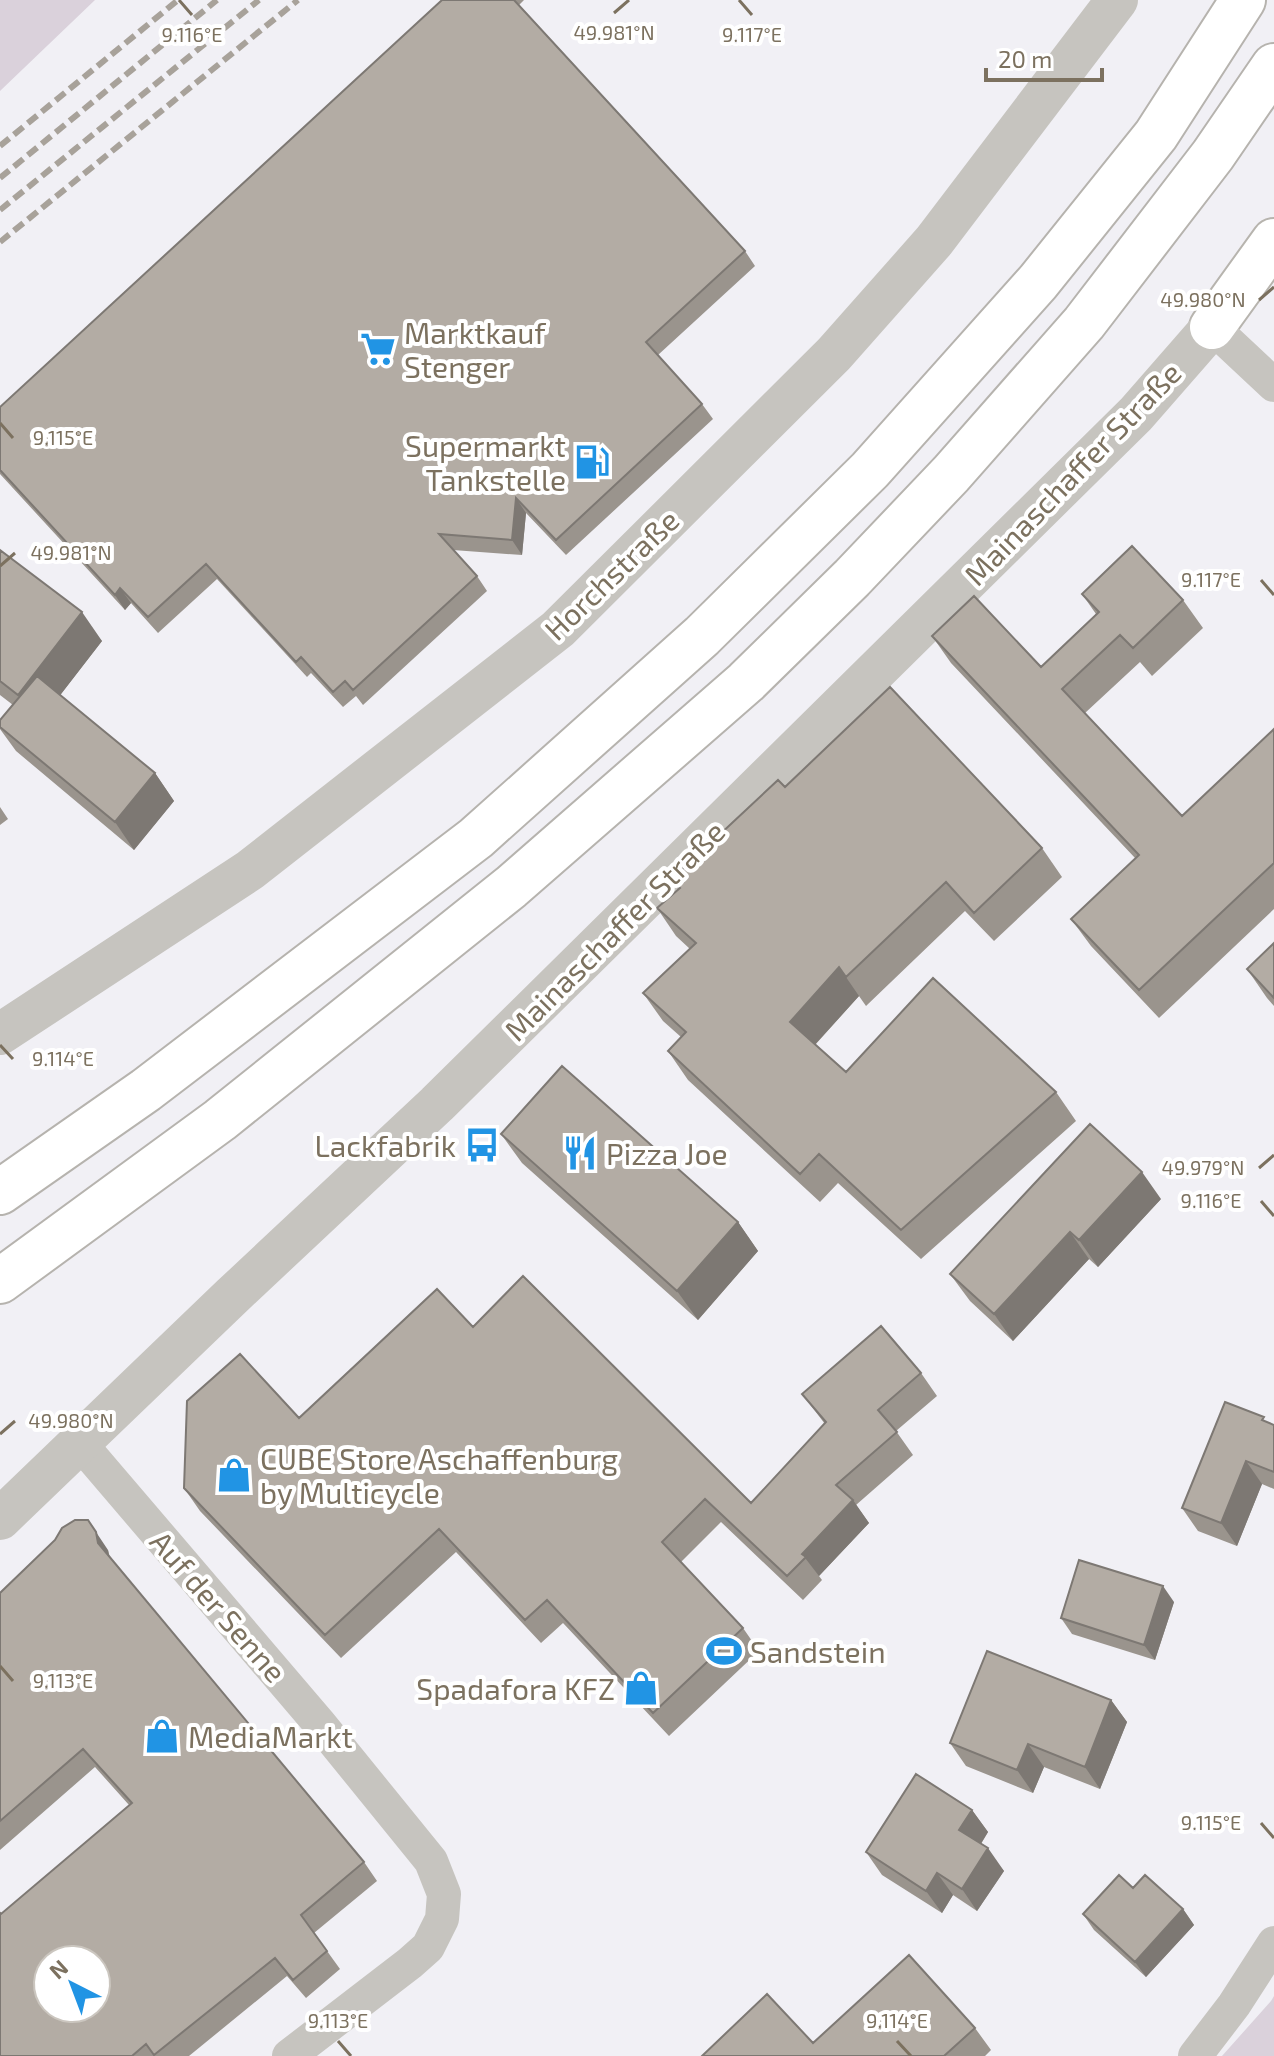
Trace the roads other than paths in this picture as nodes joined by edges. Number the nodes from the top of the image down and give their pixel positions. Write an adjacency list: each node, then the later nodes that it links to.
1 (1117, 0): 7 (street, Horchstraße)
2 (1243, 0): 8 (main road)
3 (1274, 66): 9 (main road)
4 (1274, 241): 5 (main road)
5 (1212, 327): 6 (street); 10 (street, Mainaschaffer Straße)
6 (1274, 385)
7 (0, 1034)
8 (0, 1192)
9 (0, 1281)
10 (79, 1442): 11 (street, Mainaschaffer Straße); 13 (street, Auf der Senne)
11 (0, 1519)
12 (1274, 1943): 14 (street)
13 (289, 2056)
14 (1195, 2056)

